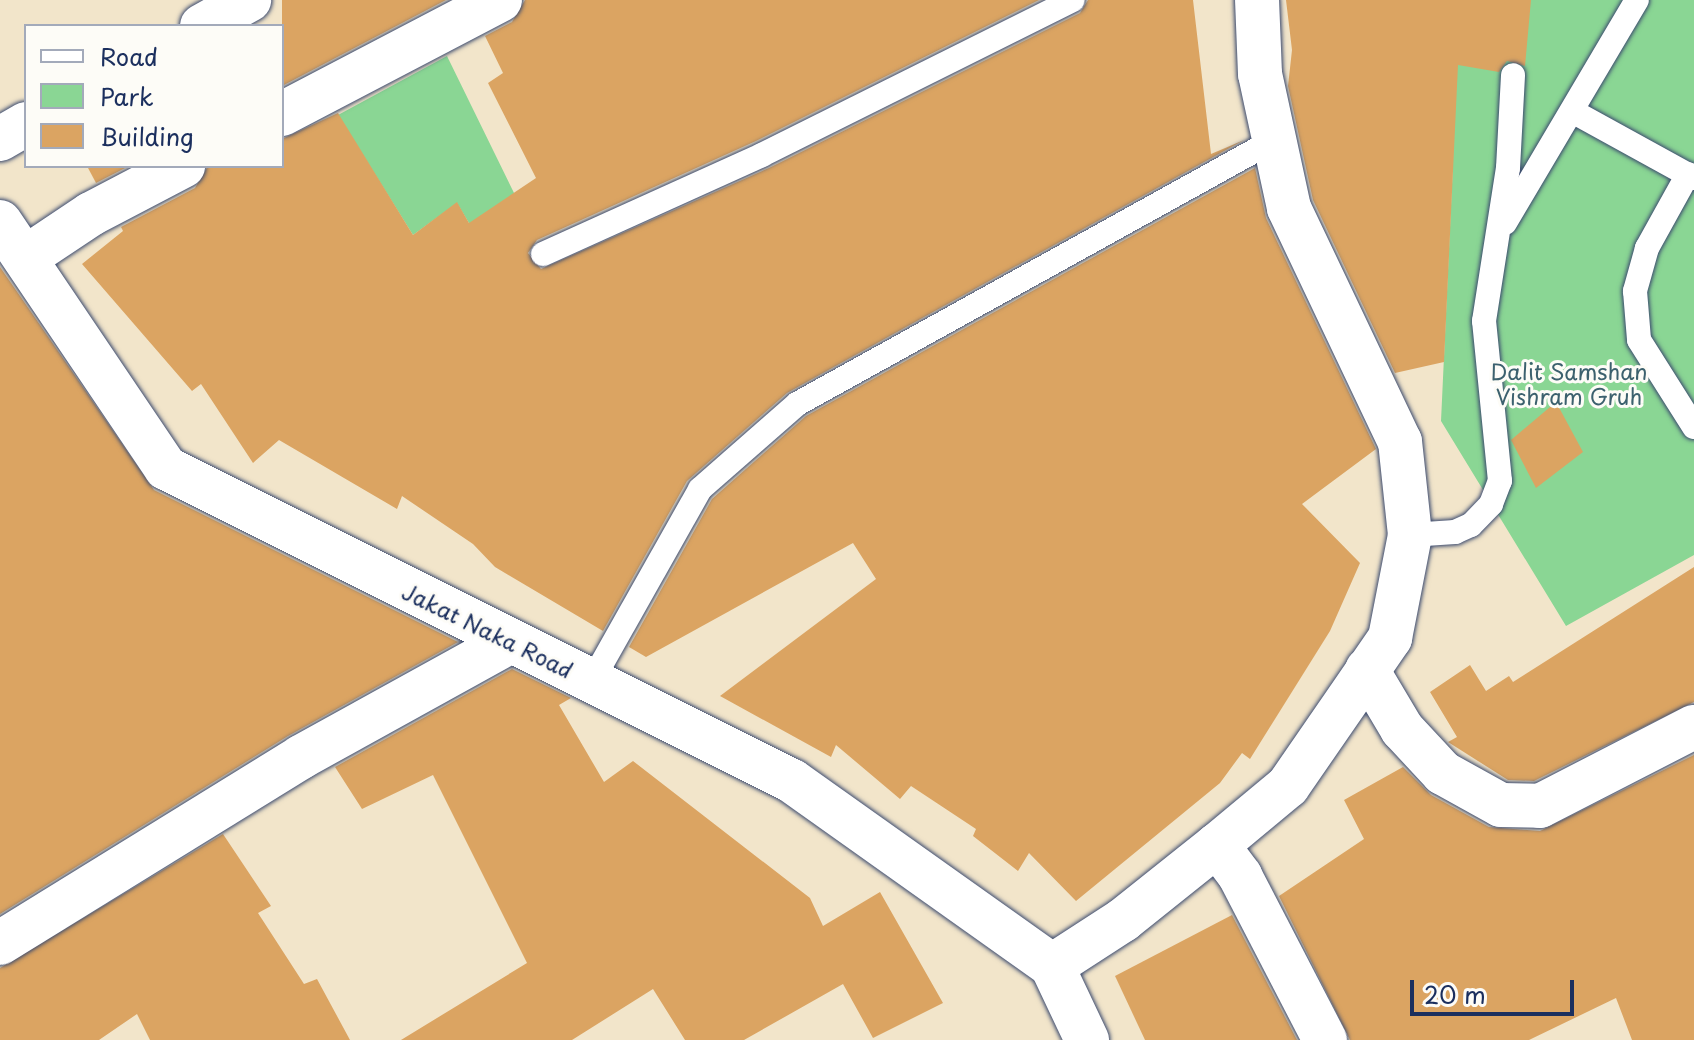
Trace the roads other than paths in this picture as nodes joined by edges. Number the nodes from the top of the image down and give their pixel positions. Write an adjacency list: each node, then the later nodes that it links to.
1 (249, 0): 6 (street)
2 (500, 0): 9 (street)
3 (1073, 0): 17 (lane)
4 (1257, 0): 12 (street)
5 (1637, 0): 8 (lane)
6 (206, 24)
7 (1513, 75): 16 (lane)
8 (1572, 111): 14 (lane); 16 (lane)
9 (284, 113)
10 (24, 125): 11 (street)
11 (0, 139)
12 (1274, 140): 20 (street); 23 (lane)
13 (179, 168): 18 (street)
14 (1691, 176): 19 (lane)
15 (0, 222): 18 (street, Jakat Naka Road)
16 (1497, 235): 20 (lane)
17 (543, 254)
18 (25, 258): 21 (street, Jakat Naka Road)
19 (1694, 427)
20 (1410, 535): 22 (street)
21 (509, 642): 23 (street, Jakat Naka Road); 26 (street)
22 (1367, 670): 24 (street); 25 (street)
23 (592, 681): 27 (street, Jakat Naka Road)
24 (1694, 727)
25 (1217, 845): 27 (street); 29 (street)
26 (0, 943)
27 (1052, 966): 28 (street)
28 (1087, 1040)
29 (1325, 1040)

